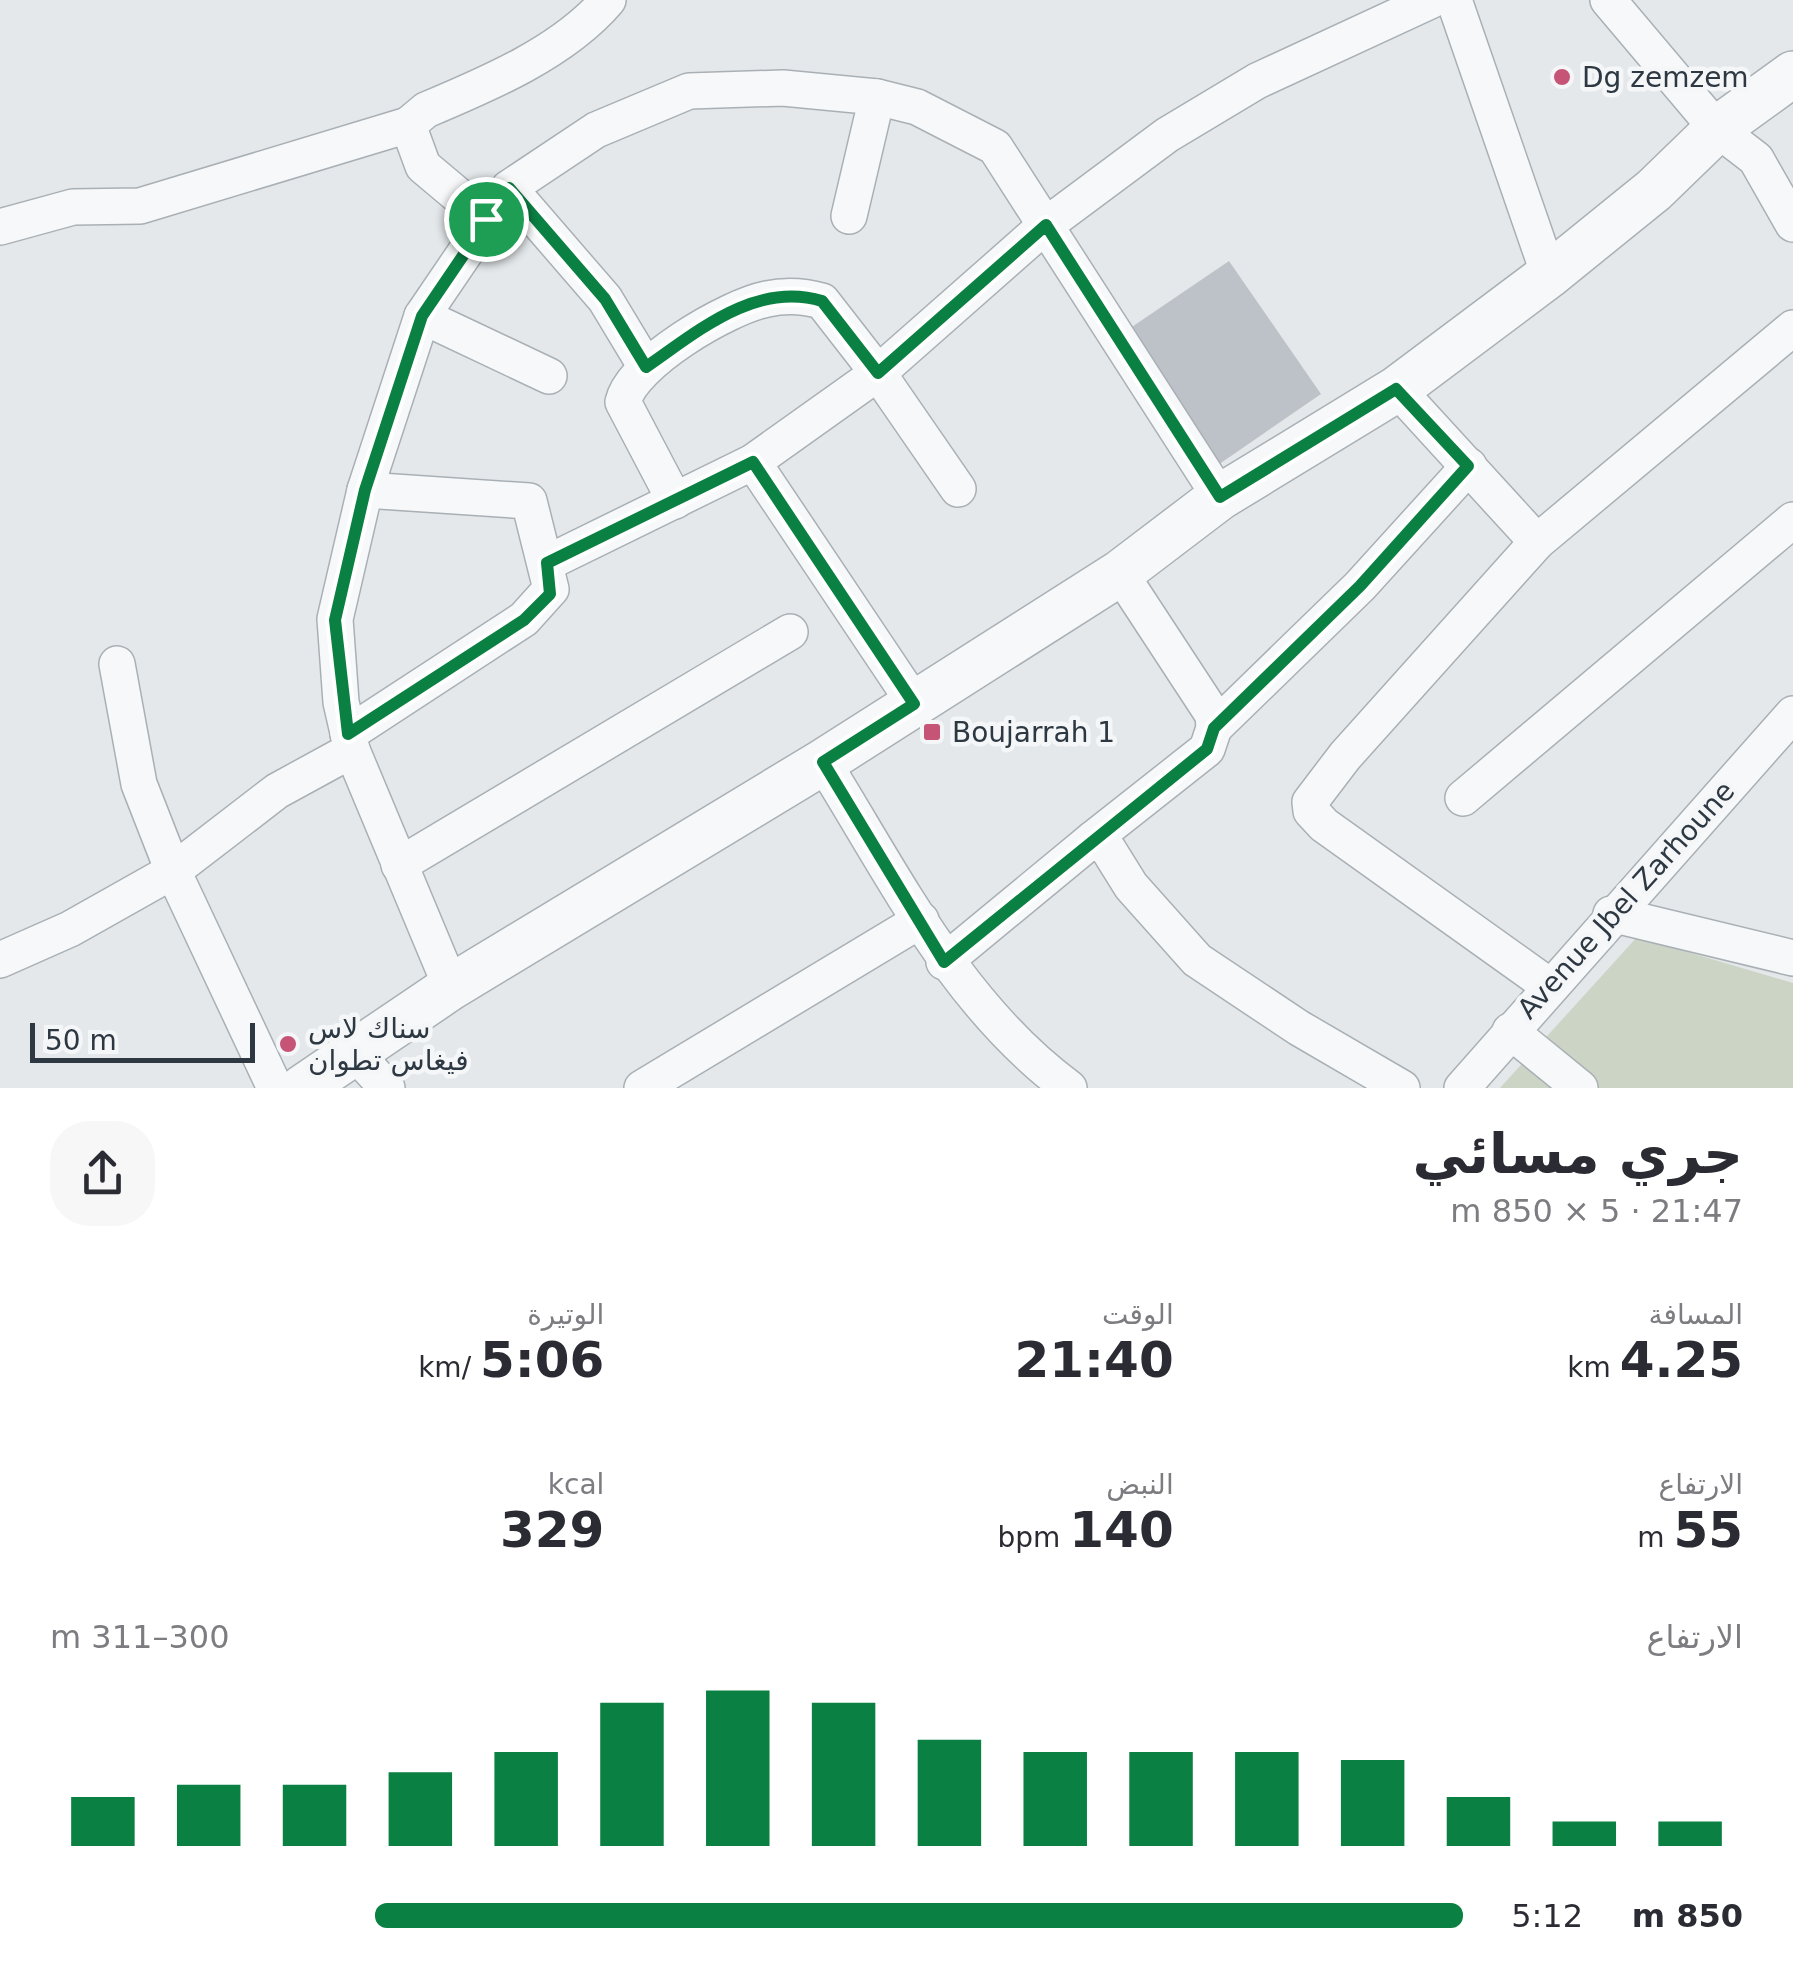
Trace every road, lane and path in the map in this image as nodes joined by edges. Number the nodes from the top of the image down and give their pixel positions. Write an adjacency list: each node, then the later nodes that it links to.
1 (608, 0): 7 (street)
2 (1432, 0): 13 (street)
3 (1454, 0): 15 (street)
4 (1608, 0): 8 (street)
5 (1793, 74): 8 (street)
6 (877, 96): 9 (street); 10 (street); 13 (street)
7 (408, 125): 11 (street); 14 (street)
8 (1717, 128): 12 (street); 15 (street)
9 (509, 188): 11 (street); 18 (street)
10 (850, 216)
11 (486, 219): 16 (street)
12 (1793, 224)
13 (1046, 225): 19 (street); 26 (street)
14 (0, 228)
15 (1549, 274): 21 (street)
16 (422, 316): 20 (street); 25 (street)
17 (1793, 328): 29 (street)
18 (646, 367): 19 (street); 27 (street)
19 (878, 373): 22 (street); 24 (street)
20 (548, 376)
21 (1396, 389): 23 (street); 26 (street)
22 (753, 462): 27 (street); 34 (street)
23 (1468, 466): 29 (street); 36 (street)
24 (958, 489)
25 (365, 490): 30 (street); 37 (street)
26 (1220, 497): 31 (street)
27 (675, 500): 30 (street)
28 (1793, 520): 39 (street)
29 (1537, 542): 48 (street)
30 (547, 563): 37 (street)
31 (1120, 573): 34 (street); 36 (street)
32 (790, 632): 41 (street)
33 (117, 664): 42 (street)
34 (914, 704): 38 (street)
35 (1793, 714): 43 (street, Avenue Jbel Zarhoune)
36 (1214, 728): 40 (street)
37 (350, 742): 41 (street); 42 (street)
38 (823, 762): 44 (street); 49 (street)
39 (1463, 798)
40 (1093, 839): 47 (street); 57 (street)
41 (399, 865): 49 (street)
42 (172, 871): 46 (street); 52 (street)
43 (1611, 914): 45 (street); 48 (street, Avenue Jbel Zarhoune)
44 (921, 920): 47 (street); 55 (street)
45 (1785, 946)
46 (0, 960)
47 (944, 962): 56 (street)
48 (1548, 986): 50 (street, Avenue Jbel Zarhoune)
49 (451, 988): 51 (street)
50 (1510, 1030): 58 (street, Avenue Jbel Zarhoune); 59 (street)
51 (354, 1052): 53 (street); 54 (street)
52 (275, 1088)
53 (302, 1088)
54 (387, 1088)
55 (642, 1088)
56 (1069, 1088)
57 (1402, 1088)
58 (1462, 1088)
59 (1580, 1088)

